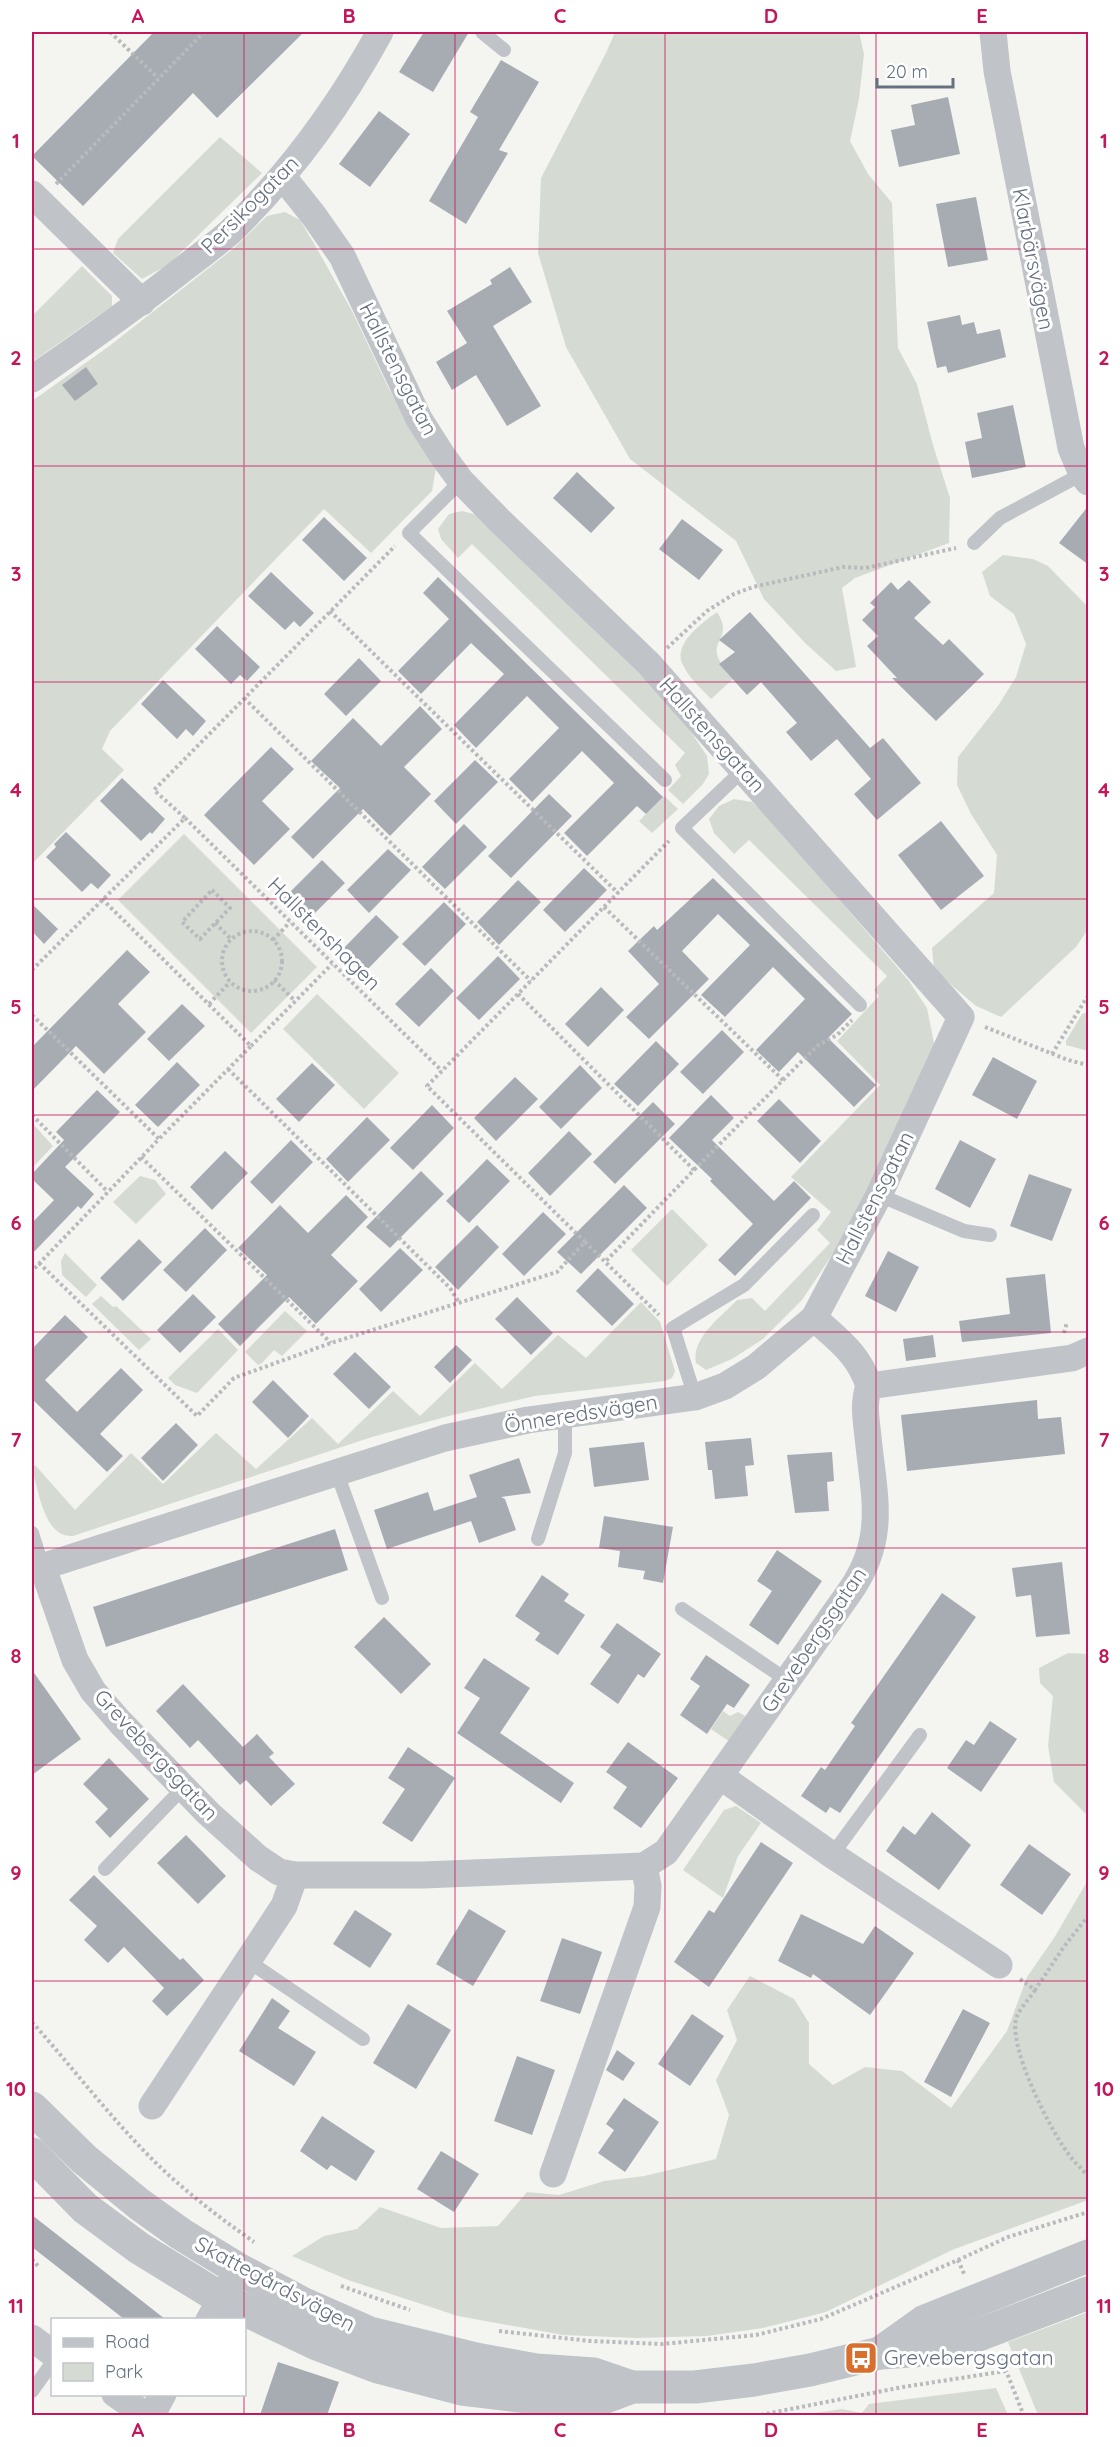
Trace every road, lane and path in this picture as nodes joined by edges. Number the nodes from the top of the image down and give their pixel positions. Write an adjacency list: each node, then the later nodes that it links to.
1 (110, 32): 7 (path)
2 (204, 32): 7 (path)
3 (380, 32): 8 (street, Persikogatan)
4 (482, 32): 6 (lane)
5 (993, 32): 12 (street, Klarbärsvägen)
6 (504, 50)
7 (158, 78): 9 (path)
8 (283, 177): 10 (street, Persikogatan); 13 (street, Hallstensgatan)
9 (35, 198): 10 (street)
10 (142, 302): 11 (street, Persikogatan)
11 (32, 379)
12 (1085, 478): 15 (lane)
13 (461, 481): 14 (lane); 17 (street, Hallstensgatan)
14 (409, 533): 16 (path); 20 (lane)
15 (974, 543): 17 (path)
16 (330, 611): 18 (path); 23 (path)
17 (649, 664): 19 (street, Hallstensgatan)
18 (244, 698): 21 (path, Hallstenshagen); 33 (path)
19 (743, 770): 22 (lane); 41 (street, Hallstensgatan)
20 (665, 780)
21 (185, 818): 24 (path); 26 (path, Hallstenshagen)
22 (682, 828): 23 (path); 39 (lane)
23 (618, 893): 25 (path)
24 (102, 899): 31 (path); 38 (path)
25 (604, 907): 33 (path); 47 (path)
26 (290, 922): 29 (path); 30 (path, Hallstenshagen)
27 (215, 923): 27 (path); 28 (path)
28 (231, 939): 29 (path); 34 (path)
29 (273, 940): 32 (path)
30 (332, 964): 37 (path); 46 (path, Hallstenshagen)
31 (32, 970)
32 (274, 980): 34 (path); 37 (path)
33 (531, 981): 35 (path)
34 (230, 982): 38 (path)
35 (518, 994): 46 (path); 51 (path)
36 (1086, 997): 43 (path)
37 (295, 1001): 42 (path)
38 (209, 1004): 42 (path)
39 (860, 1005): 47 (path)
40 (32, 1015): 49 (path)
41 (961, 1017): 43 (path); 53 (street, Hallstensgatan)
42 (251, 1046): 45 (path)
43 (1052, 1054): 44 (path)
44 (1089, 1065)
45 (228, 1069): 49 (path); 60 (path)
46 (442, 1071): 56 (path)
47 (783, 1080): 51 (path)
48 (32, 1115): 52 (path)
49 (159, 1140): 50 (path)
50 (141, 1157): 52 (path); 63 (path)
51 (694, 1170): 57 (path)
52 (108, 1192): 58 (path)
53 (879, 1195): 55 (lane); 61 (street, Hallstensgatan)
54 (813, 1215): 62 (lane)
55 (990, 1235)
56 (585, 1242): 57 (path); 60 (path)
57 (605, 1262): 62 (path)
58 (39, 1263): 59 (path); 63 (path)
59 (32, 1271)
60 (458, 1302): 63 (path)
61 (814, 1318): 65 (street); 66 (street, Önneredsvägen)
62 (673, 1328): 66 (lane)
63 (331, 1343)
64 (1089, 1351): 65 (street)
65 (869, 1386): 74 (street, Grevebergsgatan)
66 (695, 1397): 67 (street, Önneredsvägen)
67 (565, 1414): 68 (street, Önneredsvägen); 70 (lane)
68 (337, 1473): 71 (street, Önneredsvägen); 72 (lane)
69 (32, 1533): 71 (lane)
70 (538, 1539)
71 (37, 1569): 77 (street, Grevebergsgatan)
72 (382, 1598)
73 (682, 1609): 74 (lane)
74 (788, 1680): 76 (street, Grevebergsgatan)
75 (920, 1735): 78 (lane)
76 (720, 1776): 78 (street); 79 (street, Grevebergsgatan)
77 (183, 1788): 80 (lane); 81 (street, Grevebergsgatan)
78 (832, 1855): 84 (street)
79 (644, 1866): 81 (street, Grevebergsgatan); 91 (street)
80 (105, 1869)
81 (295, 1875): 83 (street)
82 (1089, 1916): 85 (path)
83 (248, 1961): 87 (lane); 88 (street)
84 (999, 1965): 85 (path)
85 (1035, 1990): 92 (path)
86 (32, 2022): 94 (path)
87 (363, 2039)
88 (152, 2106)
89 (32, 2108): 99 (street, Skattegårdsvägen)
90 (32, 2154): 103 (street, Skattegårdsvägen)
91 (553, 2174)
92 (1089, 2176)
93 (1089, 2212): 97 (path)
94 (263, 2248)
95 (1089, 2256): 111 (street, Skattegårdsvägen)
96 (32, 2259): 98 (path)
97 (958, 2260): 100 (path); 107 (path)
98 (38, 2266)
99 (238, 2269): 103 (street); 115 (street, Skattegårdsvägen)
100 (966, 2278)
101 (335, 2283): 104 (path)
102 (1089, 2293): 111 (street, Skattegårdsvägen)
103 (215, 2309): 105 (street, Skattegårdsvägen)
104 (412, 2311)
105 (241, 2318)
106 (246, 2320): 115 (street, Skattegårdsvägen)
107 (488, 2329)
108 (32, 2338): 109 (street)
109 (51, 2352)
110 (998, 2352): 113 (path)
111 (880, 2353): 115 (street, Skattegårdsvägen)
112 (51, 2364): 116 (lane)
113 (1006, 2371): 117 (path); 122 (path)
114 (875, 2386): 117 (path)
115 (632, 2387)
116 (32, 2391)
117 (876, 2392): 121 (path)
118 (118, 2396): 120 (street)
119 (162, 2396): 120 (street)
120 (149, 2415)
121 (755, 2415)
122 (1024, 2415)

